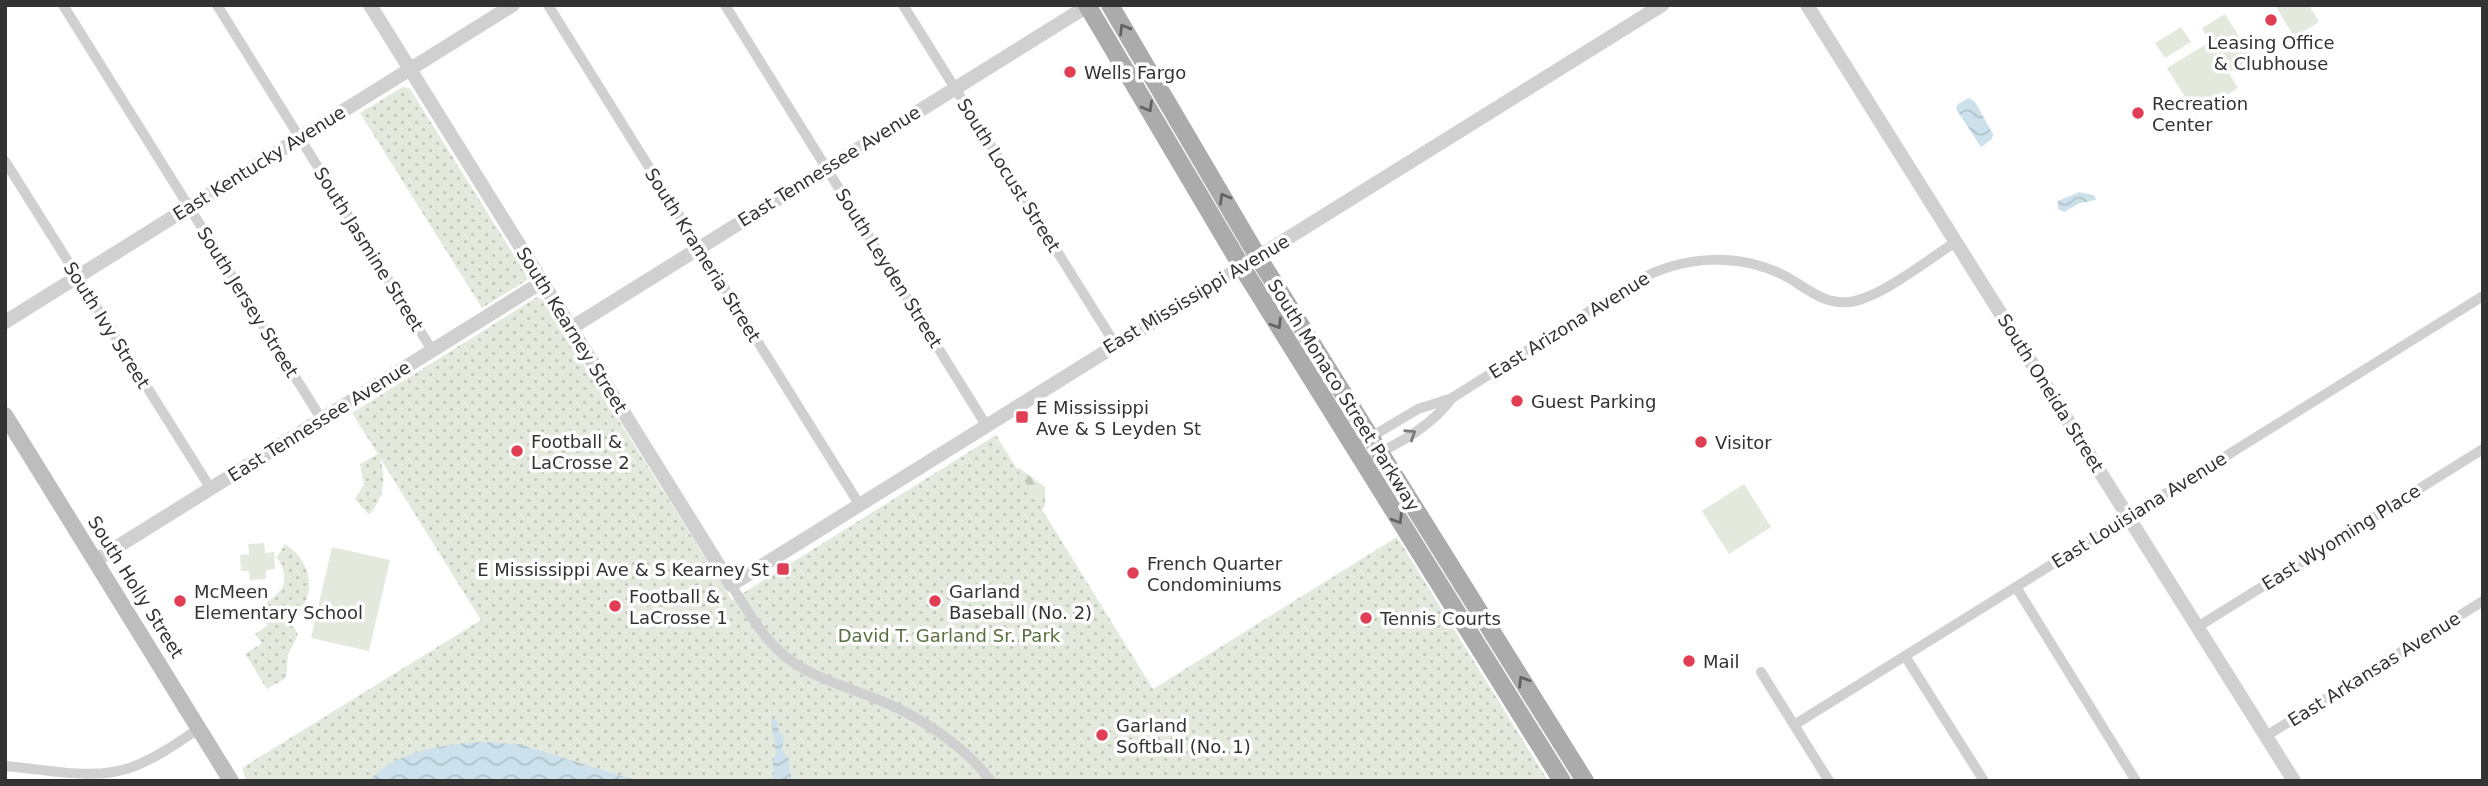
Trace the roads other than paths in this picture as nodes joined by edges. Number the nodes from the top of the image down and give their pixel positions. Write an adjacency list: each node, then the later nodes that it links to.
1 (63, 5): 17 (street, South Jersey Street)
2 (217, 5): 14 (street, South Jasmine Street)
3 (370, 5): 12 (street, South Kearney Street)
4 (513, 5): 12 (street, East Kentucky Avenue)
5 (548, 5): 19 (street, South Krameria Street)
6 (725, 5): 16 (street, South Leyden Street)
7 (903, 5): 13 (street, South Locust Street)
8 (1110, 5): 20 (main road, South Monaco Street Parkway, one-way to 8)
9 (1662, 5): 20 (street, East Mississippi Avenue)
10 (1807, 5): 18 (street, South Oneida Street)
11 (1088, 6): 13 (street, East Tennessee Avenue); 21 (main road, South Monaco Street Parkway, one-way to 21)
12 (410, 69): 14 (street, East Kentucky Avenue); 23 (street, South Kearney Street)
13 (954, 88): 16 (street, East Tennessee Avenue); 27 (street, South Locust Street)
14 (299, 138): 17 (street, East Kentucky Avenue); 28 (street, South Jasmine Street)
15 (5, 161): 22 (street, South Ivy Street)
16 (827, 167): 19 (street, East Tennessee Avenue); 32 (street, South Leyden Street)
17 (189, 207): 22 (street, East Kentucky Avenue); 31 (street, South Jersey Street)
18 (1957, 241): 29 (street, East Arizona Avenue); 38 (street, South Oneida Street)
19 (699, 248): 26 (street, East Tennessee Avenue); 37 (street, South Krameria Street)
20 (1258, 257): 21 (street, East Mississippi Avenue); 33 (main road, South Monaco Street Parkway)
21 (1242, 267): 27 (street, East Mississippi Avenue); 35 (main road, South Monaco Street Parkway, one-way to 35)
22 (77, 277): 25 (street, East Kentucky Avenue); 36 (street, South Ivy Street)
23 (542, 282): 26 (street, South Kearney Street); 28 (street, East Tennessee Avenue)
24 (2483, 296): 38 (street, East Louisiana Avenue)
25 (5, 322)
26 (571, 328): 40 (street, South Kearney Street)
27 (1115, 344): 32 (street, East Mississippi Avenue)
28 (432, 350): 31 (street, East Tennessee Avenue)
29 (1452, 398): 33 (street, East Arizona Avenue, one-way to 29); 33 (street, East Arizona Avenue)
30 (5, 415): 39 (main road, South Holly Street)
31 (322, 420): 36 (street, East Tennessee Avenue)
32 (986, 425): 37 (street, East Mississippi Avenue)
33 (1376, 445): 35 (street, East Arizona Avenue); 35 (street, East Arizona Avenue); 53 (main road, South Monaco Street Parkway, one-way to 33)
34 (2483, 449): 43 (street, East Wyoming Place)
35 (1358, 454): 52 (main road, South Monaco Street Parkway, one-way to 52)
36 (211, 489): 39 (street, East Tennessee Avenue)
37 (859, 504): 40 (street, East Mississippi Avenue)
38 (2129, 517): 41 (street, East Louisiana Avenue); 43 (street, South Oneida Street)
39 (96, 560): 47 (main road, South Holly Street)
40 (731, 584): 51 (street, South Kearney Street)
41 (2016, 587): 44 (street, East Louisiana Avenue); 56 (street)
42 (2483, 601): 48 (street, East Arkansas Avenue)
43 (2199, 626): 48 (street, South Oneida Street)
44 (1905, 656): 46 (street, East Louisiana Avenue); 55 (street)
45 (1761, 672): 46 (street)
46 (1794, 725): 54 (street)
47 (201, 727): 49 (street); 50 (main road, South Holly Street)
48 (2266, 736): 57 (street, South Oneida Street)
49 (5, 766)
50 (232, 781)
51 (991, 781)
52 (1562, 781)
53 (1585, 781)
54 (1829, 781)
55 (1984, 781)
56 (2136, 781)
57 (2294, 781)

